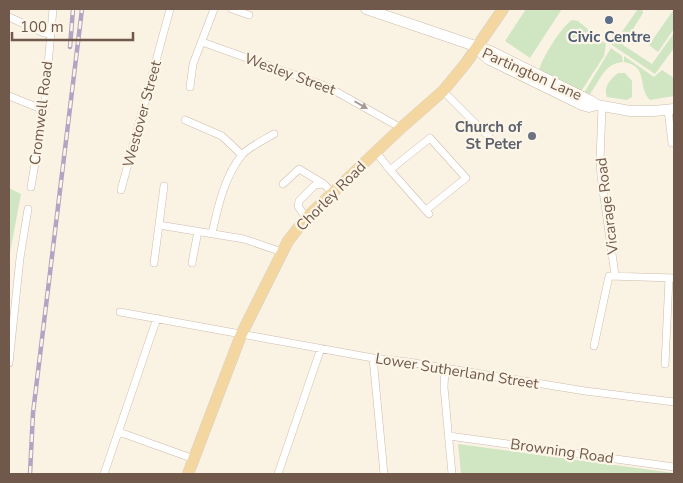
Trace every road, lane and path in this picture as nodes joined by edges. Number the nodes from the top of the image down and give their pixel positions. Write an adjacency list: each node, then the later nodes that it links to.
1 (53, 9): 9 (street, Cromwell Road)
2 (170, 9): 30 (street, Westover Street)
3 (214, 9): 10 (street)
4 (232, 9): 7 (street)
5 (366, 9): 11 (main road, Partington Lane)
6 (503, 9): 11 (main road, Chorley Road)
7 (249, 15)
8 (9, 17): 9 (street)
9 (51, 34): 17 (street, Cromwell Road)
10 (202, 42): 12 (street); 19 (street, Wesley Street, one-way to 19)
11 (477, 48): 13 (main road, Chorley Road); 15 (main road, Partington Lane)
12 (190, 87)
13 (443, 91): 19 (main road, Chorley Road); 21 (street)
14 (9, 96): 17 (street)
15 (599, 106): 16 (main road, Partington Lane); 39 (street, Vicarage Road)
16 (671, 109): 22 (street)
17 (44, 110): 28 (street, Cromwell Road)
18 (185, 120): 24 (street)
19 (401, 128): 23 (main road, Chorley Road)
20 (274, 134): 24 (street)
21 (494, 142)
22 (672, 143)
23 (376, 152): 25 (street); 29 (main road, Chorley Road)
24 (242, 154): 35 (street)
25 (390, 170): 25 (street)
26 (282, 184): 29 (street)
27 (164, 186): 33 (street)
28 (31, 187)
29 (328, 188): 32 (main road, Chorley Road); 32 (street)
30 (121, 190)
31 (28, 209): 41 (street)
32 (306, 218): 36 (main road, Chorley Road)
33 (160, 225): 34 (street); 37 (street)
34 (198, 231): 35 (street); 38 (street)
35 (212, 233): 36 (street)
36 (282, 252): 44 (main road, Chorley Road)
37 (154, 262)
38 (192, 263)
39 (612, 275): 40 (street); 45 (street)
40 (671, 278): 49 (street)
41 (12, 306): 48 (street)
42 (120, 312): 43 (street, Lower Sutherland Street)
43 (157, 318): 44 (street, Lower Sutherland Street); 52 (street)
44 (241, 335): 46 (street, Lower Sutherland Street); 54 (main road, Chorley Road)
45 (594, 346)
46 (321, 348): 47 (street, Lower Sutherland Street); 58 (street)
47 (373, 358): 50 (street, Lower Sutherland Street); 59 (street)
48 (9, 363)
49 (665, 364)
50 (445, 369): 51 (street, Lower Sutherland Street); 53 (street)
51 (674, 402)
52 (119, 432): 54 (street); 56 (street)
53 (449, 436): 55 (street, Browning Road); 60 (street)
54 (194, 459): 57 (main road, Chorley Road)
55 (674, 467)
56 (104, 474)
57 (188, 474)
58 (278, 474)
59 (384, 474)
60 (452, 474)

